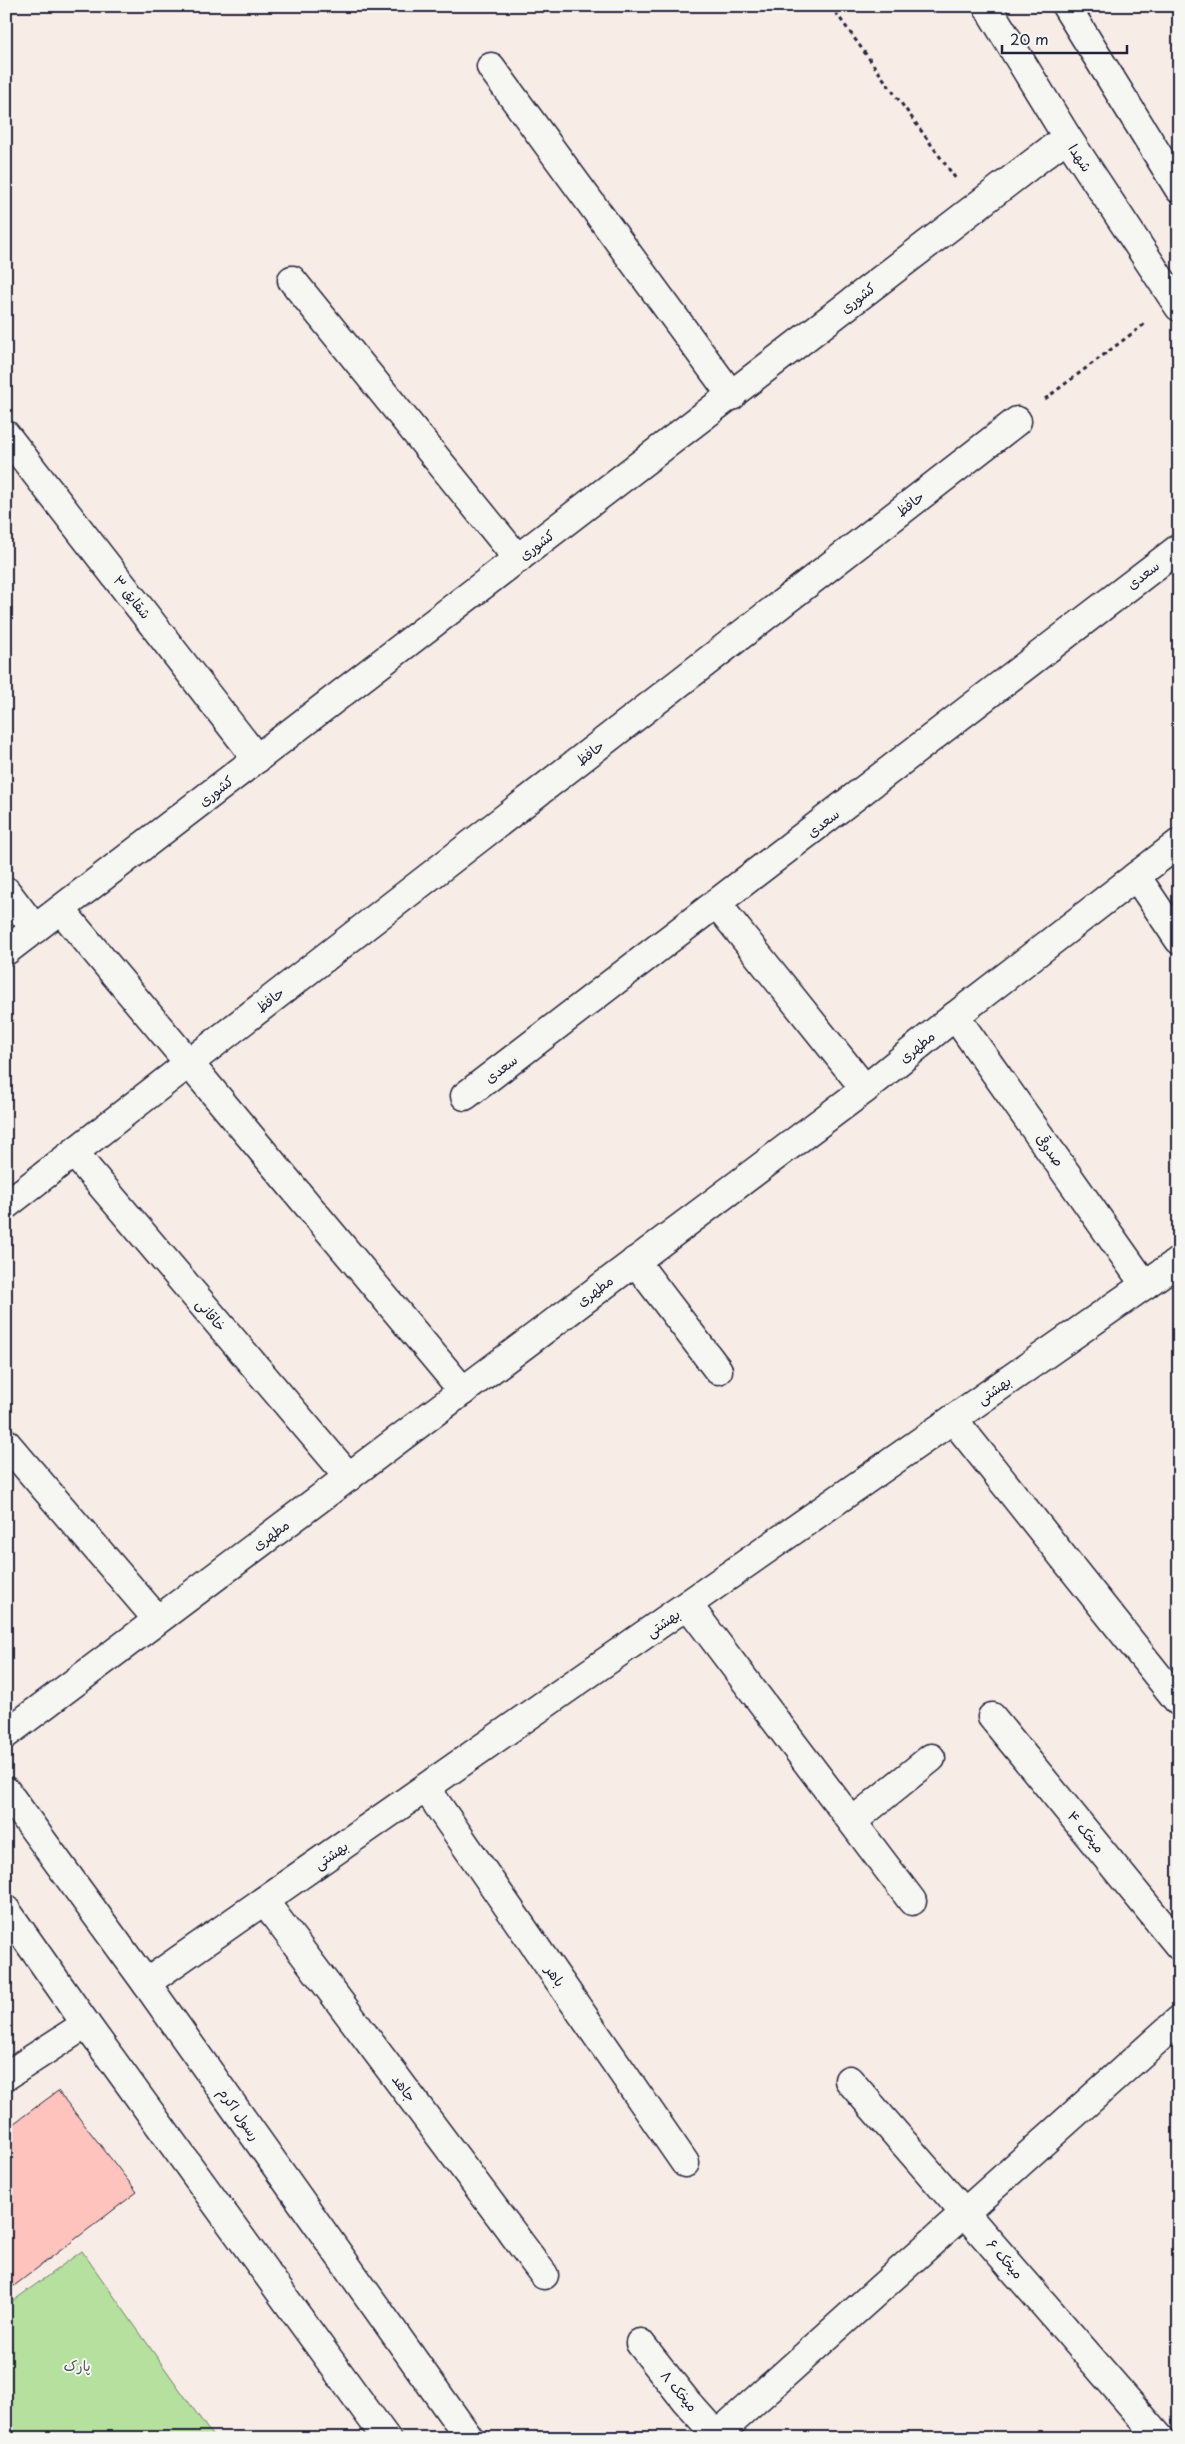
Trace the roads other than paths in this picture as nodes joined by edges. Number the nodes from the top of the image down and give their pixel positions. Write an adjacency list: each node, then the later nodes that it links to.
1 (987, 6): 4 (street, شهدا)
2 (1066, 6): 5 (street)
3 (491, 67): 8 (street)
4 (1066, 137): 7 (street, شهدا); 8 (street, کشوری)
5 (1179, 189)
6 (292, 280): 12 (street)
7 (1177, 304)
8 (732, 396): 12 (street, کشوری)
9 (1016, 421): 23 (street, حافظ)
10 (6, 435): 13 (street, شقایق ۳)
11 (1179, 548): 17 (street, سعدی)
12 (518, 559): 13 (street, کشوری)
13 (257, 759): 18 (street, کشوری)
14 (1179, 843): 15 (street, مطهری)
15 (1136, 876): 20 (street); 22 (street, مطهری)
16 (6, 891): 19 (street)
17 (717, 904): 24 (street); 25 (street, سعدی)
18 (60, 910): 19 (street, کشوری); 23 (street)
19 (36, 929): 21 (street, کشوری)
20 (1179, 940)
21 (6, 951)
22 (956, 1016): 24 (street, مطهری); 30 (street, صدوقی)
23 (188, 1064): 26 (street, حافظ); 32 (street)
24 (865, 1089): 28 (street, مطهری)
25 (466, 1096)
26 (74, 1153): 27 (street, حافظ); 35 (street, خاقانی)
27 (6, 1205)
28 (635, 1261): 31 (street); 32 (street, مطهری)
29 (1179, 1261): 30 (street, بهشتی)
30 (1146, 1284): 33 (street, بهشتی)
31 (718, 1370)
32 (463, 1391): 35 (street, مطهری)
33 (953, 1419): 36 (street, بهشتی); 38 (street)
34 (6, 1443): 37 (street)
35 (349, 1477): 37 (street, مطهری)
36 (688, 1605): 42 (street, بهشتی); 44 (street)
37 (157, 1619): 40 (street, مطهری)
38 (1178, 1702)
39 (992, 1718): 48 (street, میخک ۴)
40 (6, 1734)
41 (931, 1758): 44 (street)
42 (426, 1788): 45 (street, بهشتی); 54 (street, باهر)
43 (6, 1791): 49 (street, رسول اکرم)
44 (853, 1821): 46 (street)
45 (264, 1901): 49 (street, بهشتی); 56 (street, جاهد)
46 (912, 1901)
47 (6, 1910): 51 (street)
48 (1179, 1946)
49 (146, 1983): 60 (street, رسول اکرم)
50 (1179, 2020): 55 (street)
51 (86, 2024): 52 (street); 59 (street)
52 (6, 2076)
53 (849, 2080): 55 (street, میخک ۶)
54 (685, 2163)
55 (964, 2211): 58 (street); 61 (street, میخک ۶)
56 (544, 2275)
57 (640, 2343): 58 (street, میخک ۸)
58 (718, 2436)
59 (386, 2438)
60 (469, 2438)
61 (1160, 2438)

